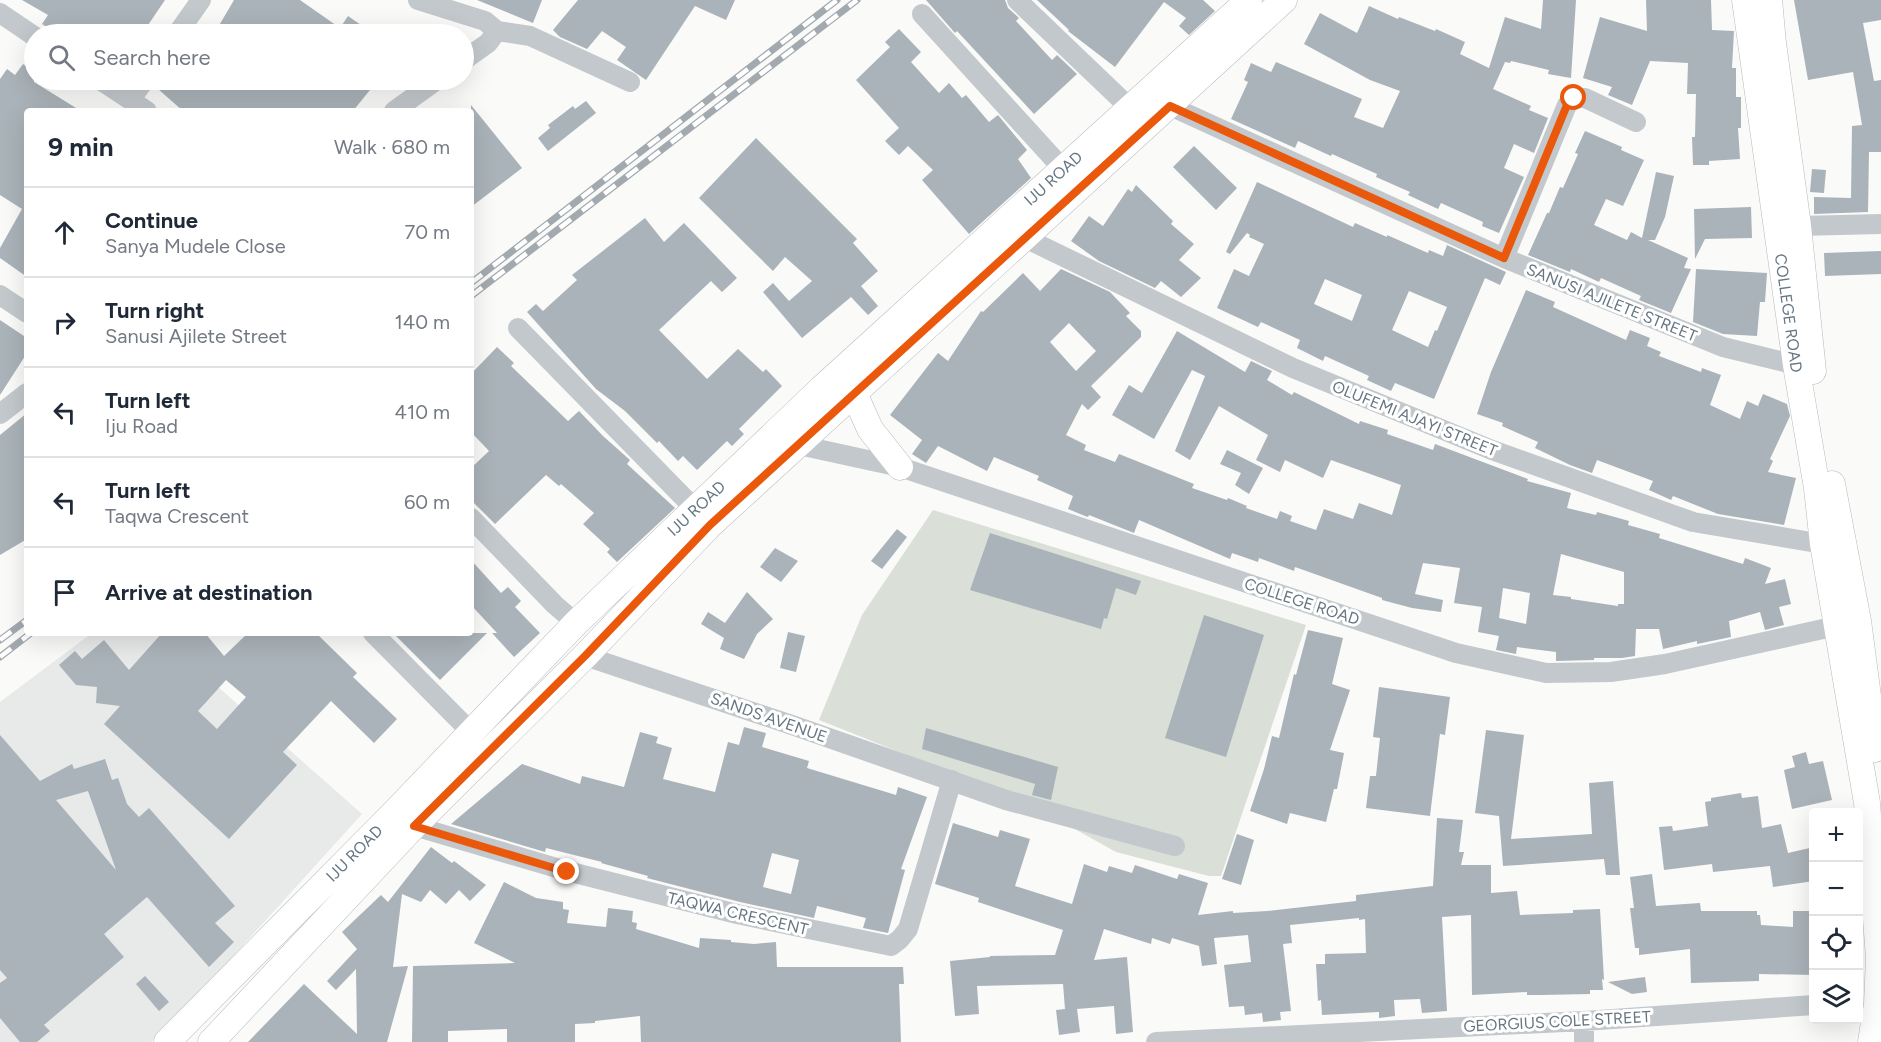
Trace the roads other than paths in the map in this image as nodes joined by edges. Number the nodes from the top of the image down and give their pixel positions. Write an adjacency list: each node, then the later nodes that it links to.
1 (201, 0): 10 (street)
2 (418, 0): 12 (street)
3 (1017, 0): 22 (street)
4 (1249, 0): 22 (main road, IJU ROAD)
5 (1284, 0): 19 (main road, IJU ROAD)
6 (1745, 0): 32 (main road, COLLEGE ROAD)
7 (1769, 0): 26 (main road, COLLEGE ROAD)
8 (0, 13): 11 (street)
9 (922, 14): 24 (street)
10 (184, 24)
11 (24, 29)
12 (497, 31): 13 (street); 14 (street)
13 (474, 53)
14 (630, 82)
15 (115, 90): 18 (street)
16 (138, 90): 18 (street)
17 (423, 90): 21 (street)
18 (130, 100): 20 (street)
19 (1170, 106): 27 (main road, IJU ROAD); 28 (street, SANUSI AJILETE STREET)
20 (142, 108)
21 (398, 108)
22 (1131, 109): 24 (main road, IJU ROAD)
23 (1636, 122): 28 (street)
24 (1063, 168): 36 (main road, IJU ROAD)
25 (1881, 224): 26 (street)
26 (1798, 226): 42 (main road, COLLEGE ROAD)
27 (1025, 238): 33 (main road, IJU ROAD); 40 (street, OLUFEMI AJAYI STREET)
28 (1504, 258): 32 (street, SANUSI AJILETE STREET)
29 (0, 295): 30 (street)
30 (24, 311)
31 (518, 328): 38 (street)
32 (1796, 365): 40 (main road, COLLEGE ROAD)
33 (854, 393): 36 (main road, IJU ROAD); 37 (main road)
34 (24, 395): 35 (street)
35 (0, 414)
36 (790, 437): 37 (street, COLLEGE ROAD); 38 (main road, IJU ROAD); 44 (main road, IJU ROAD)
37 (900, 467): 42 (street, COLLEGE ROAD)
38 (694, 509): 41 (main road, IJU ROAD)
39 (474, 521): 41 (street)
40 (1823, 544): 42 (main road, COLLEGE ROAD)
41 (576, 622): 45 (main road, IJU ROAD)
42 (1848, 623): 47 (main road, COLLEGE ROAD); 50 (main road, COLLEGE ROAD)
43 (376, 636): 45 (street)
44 (585, 656): 46 (street, SANDS AVENUE); 48 (main road, IJU ROAD)
45 (471, 732): 53 (main road, IJU ROAD)
46 (952, 780): 48 (street, TAQWA CRESCENT); 49 (street, SANDS AVENUE)
47 (1881, 794)
48 (414, 826): 54 (main road, IJU ROAD)
49 (1175, 846)
50 (1868, 1003): 57 (main road, COLLEGE ROAD)
51 (1809, 1005): 52 (street, GEORGIUS COLE STREET)
52 (1584, 1021): 55 (street, GEORGIUS COLE STREET); 56 (street)
53 (167, 1042)
54 (211, 1042)
55 (1156, 1042)
56 (1584, 1042)
57 (1871, 1042)

